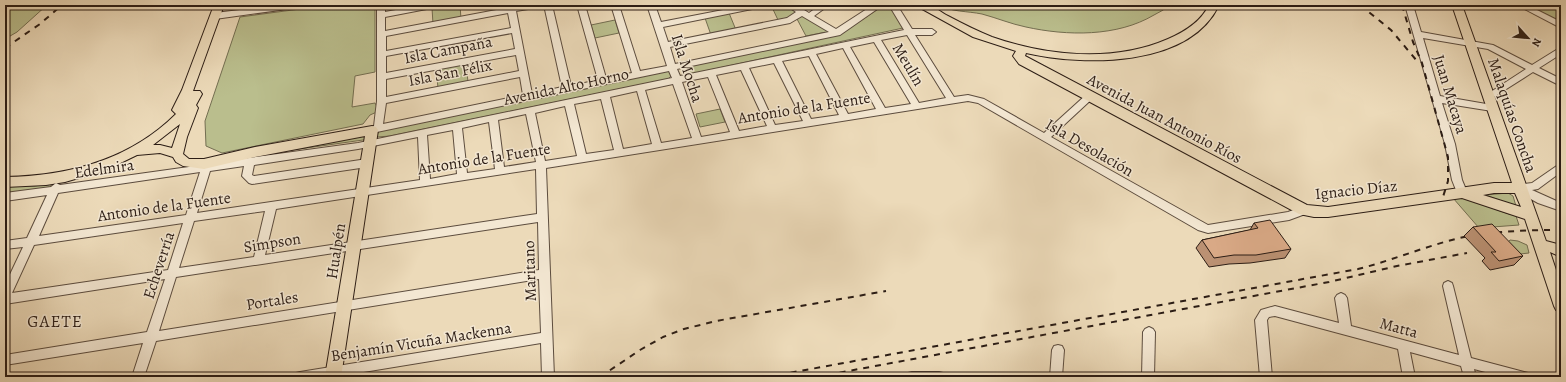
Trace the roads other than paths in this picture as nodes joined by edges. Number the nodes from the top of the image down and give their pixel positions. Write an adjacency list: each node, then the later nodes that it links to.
1 (219, 5): 23 (main road)
2 (302, 5): 23 (street)
3 (381, 5): 22 (street)
4 (438, 5): 22 (street)
5 (537, 5): 20 (street)
6 (548, 5): 53 (street)
7 (581, 5): 50 (street)
8 (615, 5): 47 (street)
9 (653, 5): 24 (street, Isla Mocha)
10 (762, 5): 24 (street)
11 (790, 5): 21 (street)
12 (825, 5): 21 (street)
13 (879, 5): 29 (street, Avenida Alto Horno)
14 (893, 5): 27 (street)
15 (920, 5): 40 (main road, Avenida Juan Antonio Ríos)
16 (1214, 5): 40 (main road)
17 (1409, 5): 31 (street, Juan Macaya)
18 (1458, 5): 33 (main road, Malaquías Concha)
19 (1521, 5): 25 (street)
20 (512, 7): 26 (street); 30 (street)
21 (805, 14): 29 (street); 34 (street)
22 (381, 15): 30 (street)
23 (215, 16): 54 (main road)
24 (658, 25): 34 (street, Isla Mocha)
25 (1561, 25)
26 (516, 30): 37 (street); 39 (street)
27 (909, 32): 28 (street, Avenida Alto Horno); 32 (street, Avenida Alto Horno); 60 (street)
28 (932, 32)
29 (837, 33): 43 (street, Avenida Alto Horno)
30 (382, 34): 39 (street)
31 (1417, 34): 33 (street); 59 (street, Juan Macaya)
32 (876, 38): 35 (street, Avenida Alto Horno); 64 (street, Meulín)
33 (1470, 43): 44 (street); 63 (main road, Malaquías Concha)
34 (665, 45): 43 (street, Isla Mocha)
35 (845, 45): 38 (street, Avenida Alto Horno); 67 (street)
36 (1561, 50): 44 (street)
37 (520, 51): 45 (street); 48 (street, Isla Campaña)
38 (811, 52): 41 (street, Avenida Alto Horno); 68 (street)
39 (382, 54): 48 (street)
40 (1023, 55): 56 (main road, Avenida Juan Antonio Ríos)
41 (777, 59): 42 (street, Avenida Alto Horno); 70 (street)
42 (744, 66): 46 (street, Avenida Alto Horno); 72 (street)
43 (673, 68): 47 (street, Avenida Alto Horno); 49 (street, Isla Mocha)
44 (1533, 68): 51 (street); 63 (street)
45 (524, 73): 57 (street); 61 (street, Isla San Félix)
46 (711, 73): 49 (street, Avenida Alto Horno); 75 (street)
47 (637, 75): 50 (street, Avenida Alto Horno)
48 (382, 77): 61 (street)
49 (676, 80): 52 (street, Avenida Alto Horno); 78 (street, Isla Mocha)
50 (603, 82): 53 (street, Avenida Alto Horno)
51 (1561, 83)
52 (640, 88): 55 (street, Avenida Alto Horno); 80 (street)
53 (567, 90): 57 (street, Avenida Alto Horno)
54 (192, 92): 65 (main road); 76 (main road)
55 (605, 95): 62 (street, Avenida Alto Horno); 82 (street)
56 (1090, 96): 77 (street); 101 (main road, Avenida Juan Antonio Ríos)
57 (528, 97): 73 (street, Avenida Alto Horno)
58 (968, 98): 60 (street, Antonio de la Fuente); 77 (street, Isla Desolación)
59 (1436, 99): 63 (street); 96 (street, Juan Macaya)
60 (951, 100): 64 (street, Antonio de la Fuente)
61 (382, 101): 73 (street)
62 (569, 102): 66 (street, Avenida Alto Horno); 84 (street)
63 (1491, 102): 95 (main road, Malaquías Concha)
64 (916, 105): 67 (street, Antonio de la Fuente)
65 (189, 111): 76 (main road); 83 (main road)
66 (530, 111): 69 (street, Avenida Alto Horno); 88 (street, Maritano)
67 (882, 111): 68 (street, Antonio de la Fuente)
68 (845, 117): 70 (street, Antonio de la Fuente)
69 (492, 118): 71 (street, Avenida Alto Horno); 90 (street)
70 (808, 122): 72 (street, Antonio de la Fuente)
71 (457, 126): 74 (street, Avenida Alto Horno); 91 (street)
72 (772, 128): 75 (street, Antonio de la Fuente)
73 (375, 129): 79 (main road, Hualpén); 87 (main road, Avenida Alto Horno)
74 (422, 133): 79 (street, Avenida Alto Horno); 93 (street)
75 (736, 134): 78 (street, Antonio de la Fuente)
76 (155, 137): 81 (main road)
77 (1044, 138): 105 (street, Isla Desolación)
78 (697, 140): 80 (street, Antonio de la Fuente)
79 (370, 144): 85 (street, Avenida Alto Horno); 86 (main road, Hualpén)
80 (657, 146): 82 (street, Antonio de la Fuente)
81 (134, 152): 83 (main road, Avenida Alto Horno); 94 (main road)
82 (619, 152): 84 (street, Antonio de la Fuente)
83 (177, 154): 87 (main road, Avenida Alto Horno)
84 (582, 158): 88 (street, Antonio de la Fuente)
85 (250, 162): 86 (street); 87 (street, Avenida Alto Horno)
86 (366, 163): 97 (main road, Hualpén)
87 (207, 165): 94 (street, Edelmira); 104 (street, Echeverría)
88 (541, 165): 90 (street, Antonio de la Fuente); 103 (street, Maritano)
89 (1561, 167): 95 (street)
90 (500, 171): 91 (street, Antonio de la Fuente)
91 (462, 177): 93 (street, Antonio de la Fuente)
92 (5, 182): 94 (main road)
93 (425, 183): 97 (street, Antonio de la Fuente)
94 (57, 185): 98 (street, Edelmira); 106 (street)
95 (1520, 188): 96 (main road, Ignacio Díaz); 100 (street); 102 (main road, Malaquías Concha)
96 (1462, 192): 101 (main road, Ignacio Díaz); 102 (main road)
97 (362, 194): 99 (street, Antonio de la Fuente); 108 (main road, Hualpén)
98 (5, 197)
99 (271, 207): 104 (street, Antonio de la Fuente); 110 (street)
100 (1561, 207)
101 (1304, 210): 105 (street, Ignacio Díaz)
102 (1532, 216): 109 (main road, Malaquías Concha)
103 (543, 217): 108 (street, Simpson); 112 (street, Maritano)
104 (190, 218): 106 (street, Antonio de la Fuente); 111 (street, Echeverría)
105 (1197, 226)
106 (31, 242): 107 (street, Antonio de la Fuente); 114 (street)
107 (5, 245)
108 (354, 246): 110 (street, Simpson); 116 (main road, Hualpén)
109 (1552, 254): 117 (main road, Malaquías Concha)
110 (259, 260): 111 (street, Simpson)
111 (172, 274): 114 (street, Simpson); 120 (street, Echeverría)
112 (545, 274): 116 (street, Portales); 121 (street, Maritano)
113 (1448, 286): 125 (street)
114 (5, 298)
115 (1341, 298): 118 (street)
116 (344, 305): 120 (street, Portales); 126 (main road, Hualpén)
117 (1561, 306)
118 (1346, 329): 122 (street, Matta); 134 (street, Matta)
119 (1149, 332): 133 (street)
120 (152, 336): 124 (street, Portales); 127 (street, Echeverría)
121 (547, 337): 126 (street, Benjamín Vicuña Mackenna); 129 (street, Maritano)
122 (1403, 344): 125 (street, Matta); 135 (street)
123 (1058, 350): 132 (street)
124 (5, 360)
125 (1466, 361): 136 (street); 137 (street, Matta)
126 (334, 374): 128 (street, Benjamín Vicuña Mackenna)
127 (138, 377)
128 (300, 377)
129 (548, 377)
130 (912, 377): 131 (street)
131 (939, 377)
132 (1056, 377)
133 (1148, 377)
134 (1266, 377)
135 (1409, 377)
136 (1470, 377)
137 (1524, 377)

